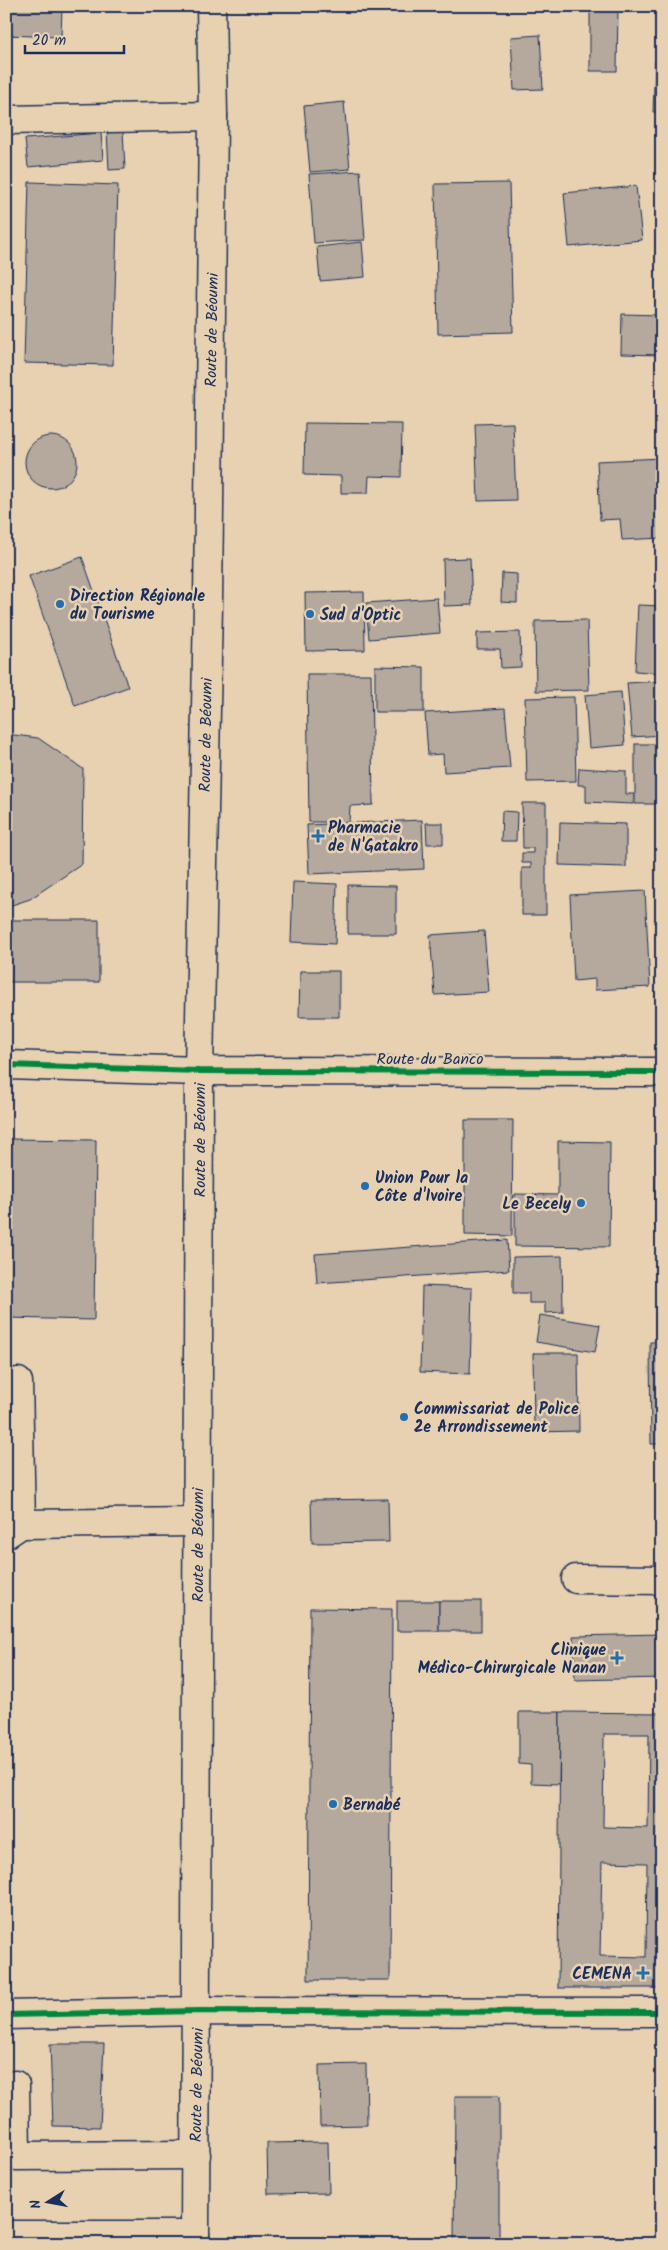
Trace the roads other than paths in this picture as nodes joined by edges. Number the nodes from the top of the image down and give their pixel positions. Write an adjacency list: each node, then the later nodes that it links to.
1 (211, 6): 2 (main road, Route de Béoumi)
2 (213, 116): 3 (main road); 5 (main road, Route de Béoumi)
3 (6, 120)
4 (6, 1065): 5 (main road, Route du Banco)
5 (199, 1071): 6 (main road, Route du Banco); 8 (main road, Route de Béoumi)
6 (662, 1072)
7 (14, 1393): 9 (main road)
8 (197, 1522): 9 (main road); 12 (main road, Route de Béoumi)
9 (13, 1529)
10 (576, 1579): 11 (main road)
11 (662, 1580)
12 (197, 2011): 13 (main road); 14 (main road); 16 (main road, Route de Béoumi)
13 (662, 2012)
14 (6, 2015)
15 (15, 2085): 16 (main road)
16 (196, 2156): 18 (main road, Route de Béoumi)
17 (6, 2235): 18 (main road)
18 (196, 2239)

